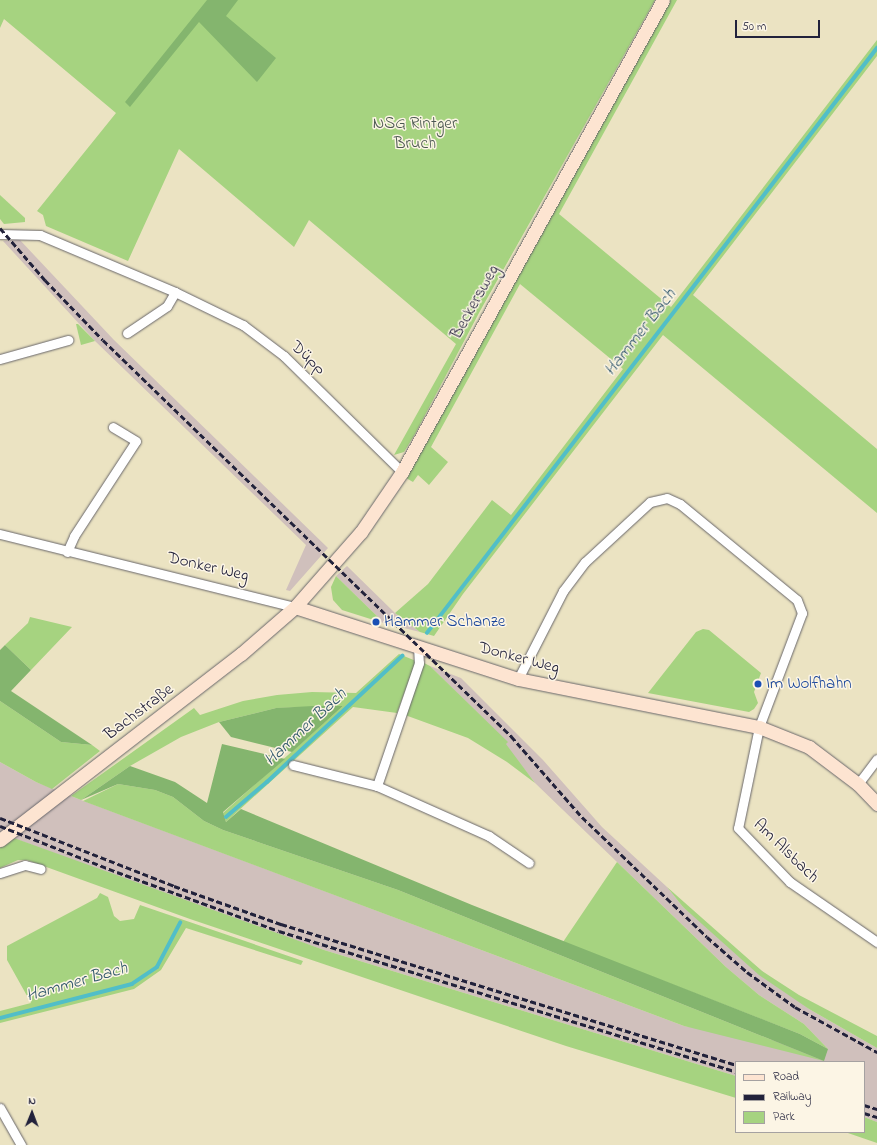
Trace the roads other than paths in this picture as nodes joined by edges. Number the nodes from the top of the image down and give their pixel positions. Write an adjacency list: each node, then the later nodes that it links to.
1 (663, 0): 8 (street, Beckersweg)
2 (0, 234): 3 (street, Düpp)
3 (175, 292): 4 (street); 8 (street, Düpp)
4 (127, 333)
5 (68, 340): 6 (street)
6 (0, 360)
7 (113, 427): 10 (street)
8 (402, 472): 11 (street, Beckersweg)
9 (0, 534): 10 (street, Donker Weg)
10 (67, 552): 11 (street, Donker Weg)
11 (295, 607): 12 (street, Donker Weg); 20 (street, Bachstraße)
12 (418, 646): 13 (street, Donker Weg); 18 (street)
13 (518, 679): 14 (street, Donker Weg); 14 (street)
14 (759, 727): 17 (street, Donker Weg); 24 (street, Am Alsbach)
15 (877, 759): 17 (street)
16 (293, 764): 18 (street)
17 (858, 784): 19 (street, Donker Weg)
18 (377, 786): 21 (street)
19 (877, 804)
20 (0, 840)
21 (528, 863)
22 (41, 869): 23 (street)
23 (0, 873)
24 (877, 942)
25 (0, 1108): 26 (street)
26 (21, 1145)

